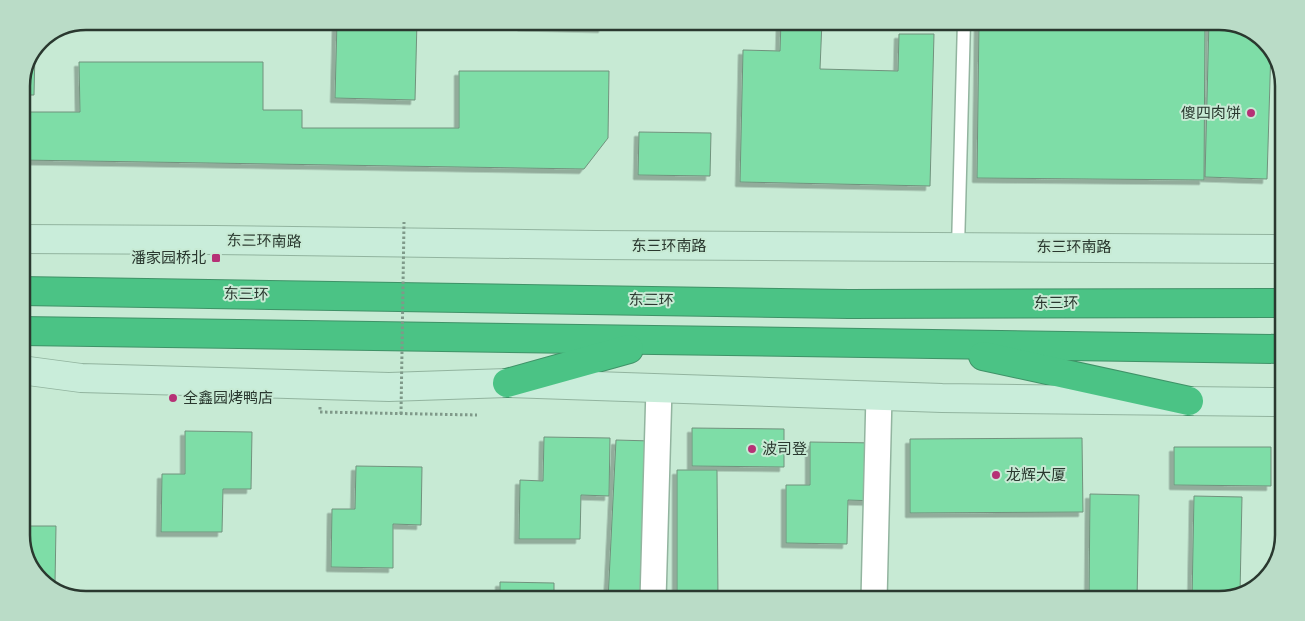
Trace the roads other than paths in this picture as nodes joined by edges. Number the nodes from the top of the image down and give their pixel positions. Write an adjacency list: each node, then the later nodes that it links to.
1 (964, 30): 6 (lane)
2 (30, 234): 4 (street)
3 (30, 239): 4 (street)
4 (56, 239): 6 (street, 东三环南路)
5 (1275, 241): 6 (street, 东三环南路)
6 (958, 248)
7 (30, 291): 8 (highway, 东三环)
8 (1275, 303)
9 (30, 331): 10 (highway)
10 (661, 341): 11 (highway); 15 (highway)
11 (926, 343): 12 (highway); 19 (highway)
12 (1275, 349)
13 (30, 371): 14 (street)
14 (81, 378): 15 (street); 16 (street)
15 (507, 383): 17 (street)
16 (30, 386)
17 (659, 388): 18 (street); 21 (street)
18 (879, 396): 19 (street); 22 (street)
19 (1189, 401): 20 (street)
20 (1275, 402)
21 (653, 591)
22 (874, 591)

